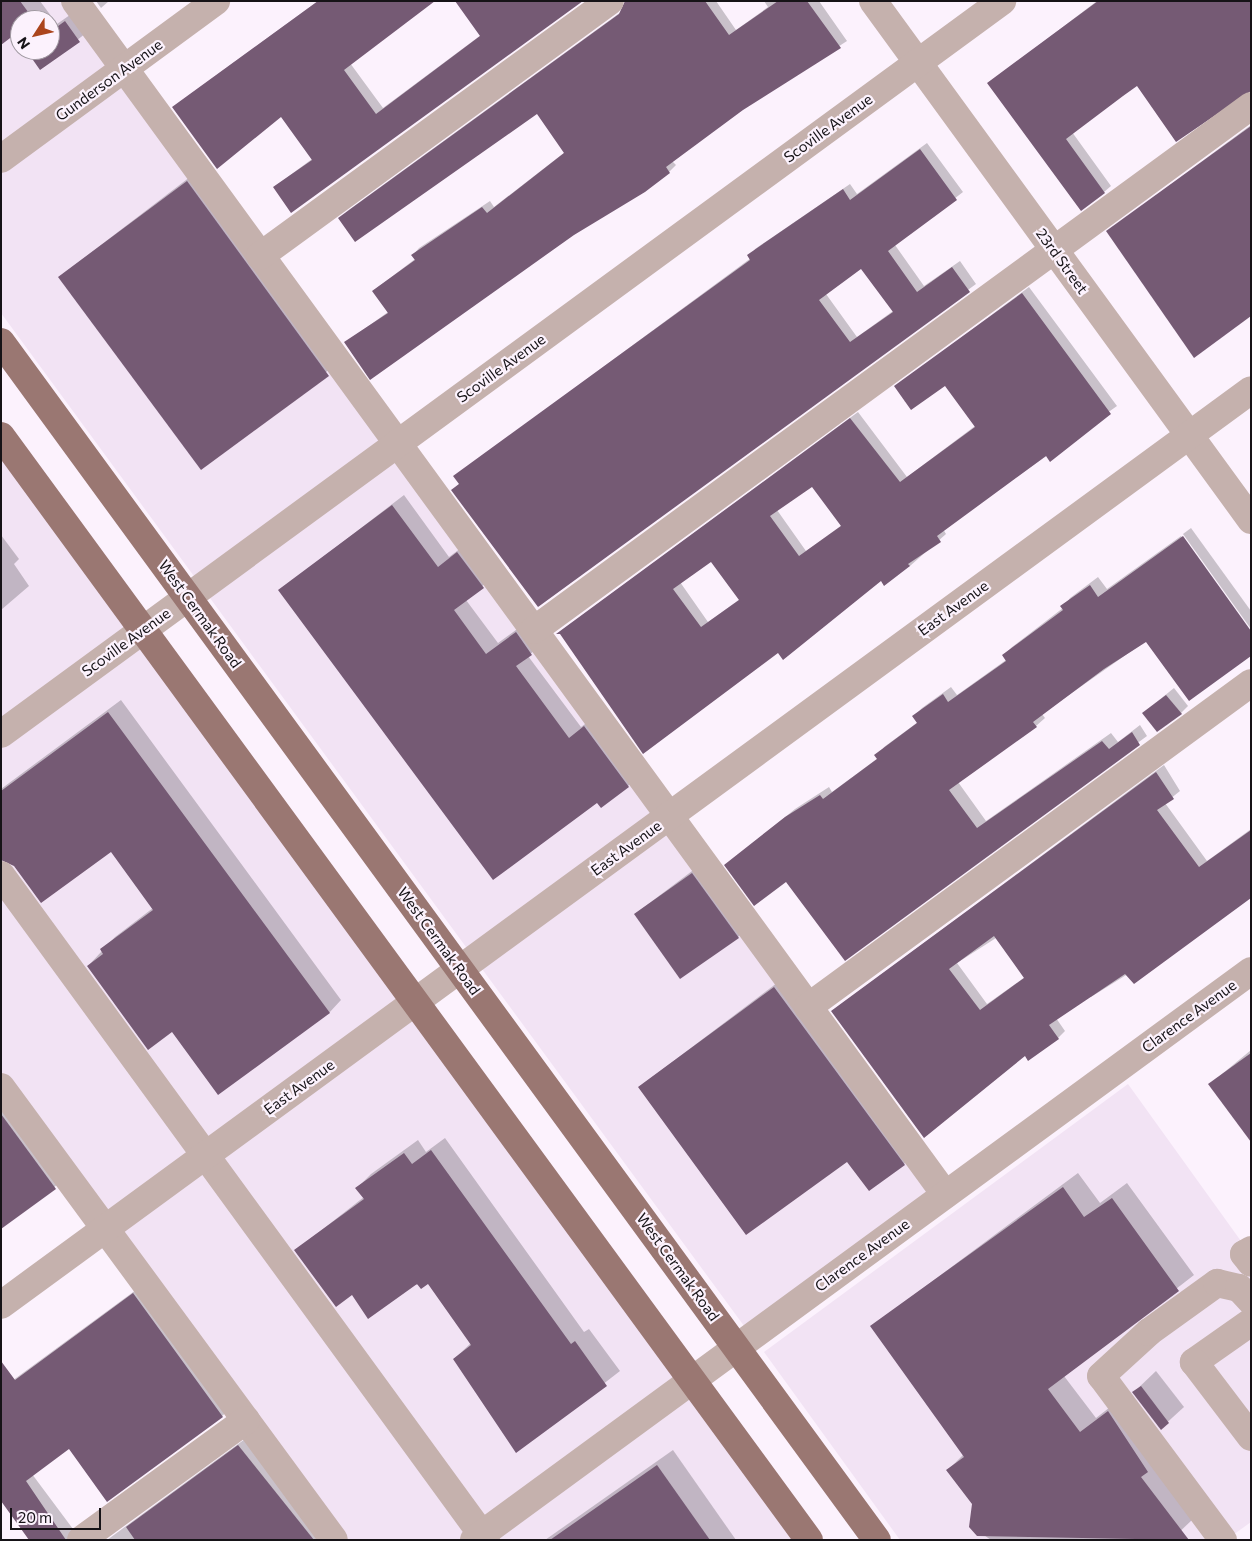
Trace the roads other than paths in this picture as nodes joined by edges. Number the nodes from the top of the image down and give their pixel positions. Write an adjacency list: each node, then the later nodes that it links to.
1 (75, 1): 7 (street)
2 (216, 1): 7 (street, Gunderson Avenue)
3 (610, 1): 11 (street)
4 (873, 1): 6 (street, 23rd Street)
5 (1002, 1): 6 (street, Scoville Avenue)
6 (918, 63): 10 (street, 23rd Street); 16 (street, Scoville Avenue)
7 (124, 69): 9 (street, Gunderson Avenue); 11 (street)
8 (1251, 106): 10 (street)
9 (1, 159)
10 (1054, 250): 15 (street, 23rd Street); 20 (street)
11 (260, 256): 16 (street)
12 (1, 342): 18 (main road, West Cermak Road)
13 (1251, 390): 15 (street, East Avenue)
14 (1, 436): 19 (main road)
15 (1189, 436): 17 (street, 23rd Street); 23 (street, East Avenue)
16 (397, 444): 18 (street, Scoville Avenue); 20 (street)
17 (1251, 520)
18 (188, 597): 19 (street, Scoville Avenue); 25 (main road, West Cermak Road)
19 (143, 630): 22 (street, Scoville Avenue); 27 (main road)
20 (534, 630): 23 (street)
21 (1251, 683): 28 (street)
22 (1, 734)
23 (669, 816): 25 (street, East Avenue); 28 (street)
24 (1, 875): 30 (street)
25 (460, 969): 27 (street, East Avenue); 38 (main road, West Cermak Road)
26 (1251, 971): 31 (street, Clarence Avenue)
27 (414, 1002): 30 (street, East Avenue); 39 (main road)
28 (808, 1007): 31 (street)
29 (1, 1087): 32 (street)
30 (205, 1156): 32 (street, East Avenue); 42 (street)
31 (945, 1194): 38 (street, Clarence Avenue)
32 (106, 1228): 36 (street, East Avenue); 40 (street)
33 (1251, 1250): 34 (street)
34 (1251, 1263)
35 (1251, 1301): 47 (street)
36 (1, 1305)
37 (1251, 1322): 41 (street)
38 (737, 1347): 39 (street, Clarence Avenue); 46 (main road, West Cermak Road)
39 (692, 1380): 42 (street, Clarence Avenue); 45 (main road)
40 (246, 1420): 43 (street); 44 (street)
41 (1251, 1437)
42 (481, 1538)
43 (81, 1540)
44 (334, 1540)
45 (809, 1540)
46 (877, 1540)
47 (1223, 1540)

